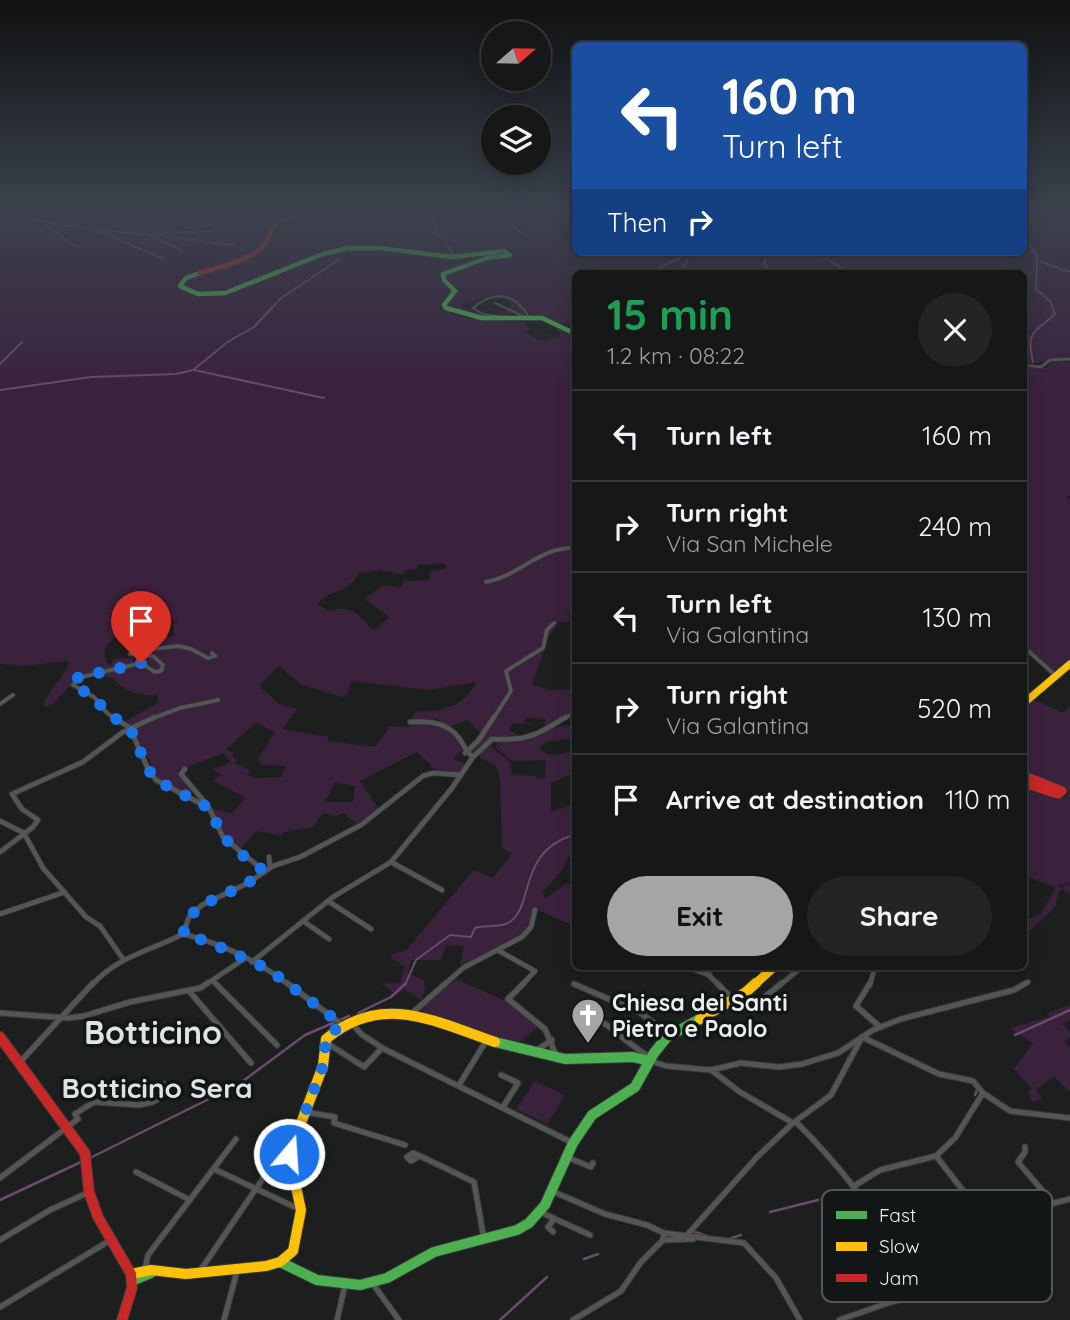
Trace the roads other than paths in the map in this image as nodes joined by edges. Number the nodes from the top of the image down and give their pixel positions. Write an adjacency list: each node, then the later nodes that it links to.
1 (210, 271): 2 (street)
2 (281, 271)
3 (452, 271): 5 (street)
4 (495, 303): 5 (street)
5 (525, 318): 5 (street); 6 (street)
6 (572, 333)
7 (1070, 359): 8 (street)
8 (1027, 365)
9 (572, 548): 10 (street)
10 (486, 582)
11 (554, 623): 23 (street)
12 (1027, 650): 15 (street)
13 (212, 653): 22 (street)
14 (1070, 664): 15 (street)
15 (1056, 676): 18 (street)
16 (13, 695): 19 (street)
17 (218, 700): 22 (street)
18 (1027, 702)
19 (0, 704)
20 (572, 713): 24 (street)
21 (410, 722): 23 (street)
22 (130, 728): 29 (street); 31 (street)
23 (465, 753): 24 (street)
24 (473, 757): 26 (street)
25 (185, 769): 29 (street)
26 (461, 775): 34 (street); 35 (street)
27 (1027, 777): 28 (street)
28 (1027, 784)
29 (209, 808): 35 (street)
30 (0, 821): 31 (street)
31 (23, 833): 32 (street); 37 (street)
32 (0, 852)
33 (269, 857): 35 (street)
34 (391, 862): 36 (street); 38 (street)
35 (267, 869): 43 (street)
36 (442, 890)
37 (65, 892): 40 (street); 46 (street)
38 (328, 901): 41 (street); 42 (street)
39 (535, 910): 45 (street)
40 (0, 914)
41 (303, 921): 44 (street); 48 (street)
42 (371, 929)
43 (183, 934): 46 (street); 47 (street)
44 (329, 939)
45 (498, 951): 62 (street); 70 (street)
46 (123, 959): 63 (street)
47 (244, 960): 48 (street); 55 (street)
48 (252, 962): 64 (street)
49 (696, 970): 54 (street)
50 (705, 970): 54 (street)
51 (771, 970): 59 (street)
52 (798, 970): 59 (street)
53 (874, 970): 65 (street)
54 (712, 975): 59 (street)
55 (213, 981): 58 (street); 72 (street)
56 (1027, 982): 65 (street)
57 (574, 984): 66 (street)
58 (189, 991): 63 (street); 78 (street)
59 (731, 1001): 66 (street)
60 (584, 1011): 75 (street)
61 (0, 1013): 63 (street)
62 (410, 1015): 64 (street); 69 (street)
63 (60, 1018): 77 (street)
64 (344, 1023): 71 (street); 73 (street)
65 (880, 1027): 68 (street)
66 (675, 1032): 75 (street)
67 (0, 1037): 77 (street)
68 (862, 1037): 79 (street); 83 (street); 87 (street)
69 (487, 1039): 74 (street); 82 (street)
70 (552, 1040): 74 (street); 76 (street)
71 (325, 1042): 73 (street); 85 (street)
72 (277, 1045)
73 (382, 1048): 82 (street)
74 (532, 1053): 76 (street)
75 (650, 1057): 76 (street); 79 (street); 90 (street)
76 (556, 1058)
77 (19, 1062): 88 (street)
78 (251, 1063)
79 (711, 1070): 87 (street)
80 (501, 1075): 84 (street)
81 (164, 1084): 88 (street)
82 (459, 1085): 84 (street)
83 (983, 1093): 86 (street); 95 (street)
84 (503, 1107): 90 (street)
85 (303, 1112): 91 (street); 111 (street)
86 (1070, 1118)
87 (795, 1123): 101 (street); 116 (street)
88 (68, 1128): 100 (street); 106 (street)
89 (236, 1139): 97 (street)
90 (573, 1143): 94 (street)
91 (405, 1144)
92 (1025, 1147): 105 (street)
93 (420, 1156): 121 (street)
94 (567, 1157): 96 (street); 107 (street)
95 (936, 1157): 101 (street); 104 (street)
96 (593, 1163)
97 (214, 1169): 102 (street); 109 (street)
98 (268, 1171): 102 (street)
99 (136, 1172): 109 (street)
100 (0, 1178)
101 (854, 1185): 103 (street)
102 (256, 1189): 111 (street); 126 (street)
103 (857, 1190)
104 (963, 1190)
105 (1042, 1190)
106 (89, 1192): 119 (street); 120 (street)
107 (554, 1192): 112 (street); 117 (street)
108 (1070, 1199): 110 (street)
109 (190, 1200): 125 (street)
110 (1053, 1203)
111 (301, 1210): 122 (street)
112 (540, 1212): 113 (street); 121 (street)
113 (554, 1219): 114 (street); 115 (street)
114 (553, 1232)
115 (590, 1235)
116 (687, 1236): 117 (street); 118 (street)
117 (664, 1237): 118 (street); 136 (street)
118 (695, 1239): 137 (street)
119 (0, 1240)
120 (109, 1241): 127 (street); 131 (street)
121 (484, 1241): 129 (street)
122 (280, 1262): 123 (street); 128 (street)
123 (238, 1269): 126 (street); 133 (street)
124 (157, 1270): 125 (street); 126 (street); 127 (street)
125 (145, 1271): 127 (street)
126 (199, 1272)
127 (132, 1278): 132 (street)
128 (345, 1283): 129 (street); 134 (street)
129 (373, 1284): 135 (street)
130 (891, 1302): 138 (street)
131 (0, 1307)
132 (122, 1320)
133 (224, 1320)
134 (337, 1320)
135 (399, 1320)
136 (573, 1320)
137 (800, 1320)
138 (839, 1320)

